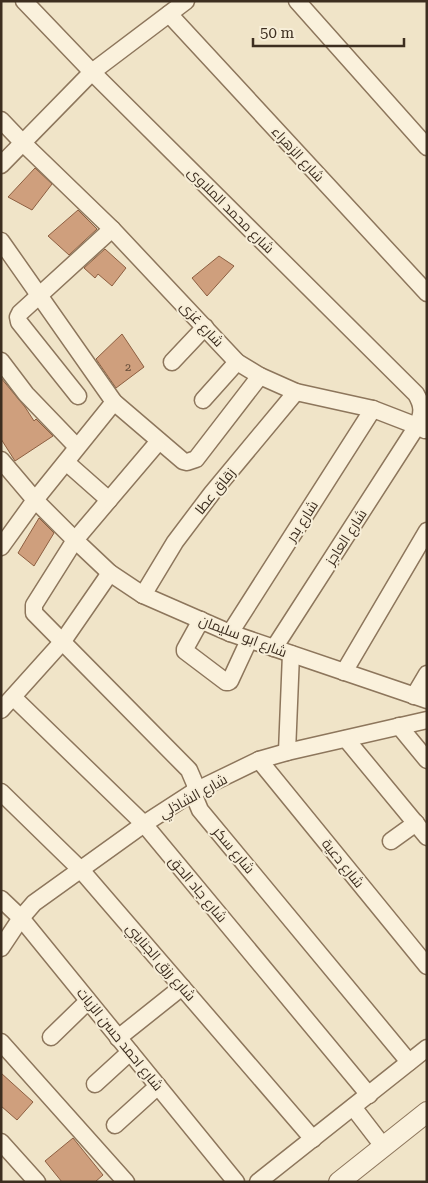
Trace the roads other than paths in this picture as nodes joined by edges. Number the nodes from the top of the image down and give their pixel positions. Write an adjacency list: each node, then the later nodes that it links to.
1 (24, 1): 5 (street, شارع محمد الملاوى)
2 (186, 1): 4 (street)
3 (296, 1): 9 (street)
4 (169, 14): 5 (street); 13 (street, شارع الزهراء)
5 (92, 72): 8 (street); 25 (street, شارع محمد الملاوى)
6 (1, 120): 8 (street, شارع غزى)
7 (1, 138): 8 (street)
8 (23, 143): 10 (street); 11 (street, شارع غزى)
9 (427, 147)
10 (1, 165)
11 (112, 229): 14 (street); 15 (street, شارع غزى)
12 (1, 241): 14 (street)
13 (427, 293)
14 (40, 296): 21 (street); 23 (street)
15 (205, 327): 17 (street); 18 (street, شارع غزى)
16 (1, 361): 27 (street)
17 (172, 362)
18 (237, 362): 19 (street, شارع غزى); 22 (street)
19 (260, 376): 20 (street, شارع غزى); 26 (street)
20 (296, 392): 24 (street, شارع غزى); 36 (street, زقاق عطا)
21 (78, 396)
22 (203, 400)
23 (114, 402): 26 (street); 27 (street)
24 (373, 409): 25 (street, شارع غزى); 38 (street, شارع بدر)
25 (422, 428): 41 (street, شارع العاجز)
26 (159, 441): 31 (street)
27 (77, 448): 29 (street)
28 (1, 460): 30 (street, شارع ابو سليمان)
29 (66, 462): 30 (street); 31 (street)
30 (35, 500): 33 (street, شارع ابو سليمان); 34 (street)
31 (109, 500): 33 (street)
32 (427, 531): 43 (street)
33 (75, 540): 35 (street, شارع ابو سليمان); 40 (street)
34 (1, 546)
35 (110, 573): 36 (street, شارع ابو سليمان); 40 (street)
36 (143, 595): 37 (street, شارع ابو سليمان)
37 (201, 620): 38 (street, شارع ابو سليمان); 39 (street)
38 (230, 633): 39 (street, شارع ابو سليمان)
39 (249, 640): 41 (street, شارع ابو سليمان)
40 (63, 641): 45 (street); 55 (street, شارع سكر)
41 (274, 648): 42 (street, شارع ابو سليمان)
42 (291, 654): 43 (street, شارع ابو سليمان); 51 (street)
43 (344, 672): 46 (street, شارع ابو سليمان)
44 (427, 674): 46 (street)
45 (13, 696): 47 (street); 57 (street, شارع جاد الحق)
46 (420, 698)
47 (1, 710)
48 (427, 720): 49 (street, شارع الشاذلي)
49 (398, 726): 50 (street, شارع الشاذلي); 53 (street)
50 (346, 738): 51 (street, شارع الشاذلي); 56 (street)
51 (287, 752): 52 (street, شارع الشاذلي)
52 (260, 760): 55 (street, شارع الشاذلي); 64 (street, شارع دعية)
53 (427, 760)
54 (1, 792): 60 (street, شارع رزق الجنايني)
55 (195, 792): 57 (street, شارع الشاذلي); 72 (street, شارع سكر)
56 (416, 823): 58 (street); 59 (street)
57 (144, 824): 60 (street, شارع الشاذلي); 75 (street, شارع جاد الحق)
58 (427, 837)
59 (391, 841)
60 (81, 870): 62 (street, شارع الشاذلي); 65 (street, شارع رزق الجنايني)
61 (1, 899): 62 (street, شارع احمد حسن الزيات)
62 (22, 918): 63 (street, شارع الشاذلي); 66 (street, شارع احمد حسن الزيات)
63 (1, 948)
64 (427, 966)
65 (182, 987): 68 (street); 79 (street, شارع رزق الجنايني)
66 (88, 1001): 67 (street); 68 (street, شارع احمد حسن الزيات)
67 (51, 1037)
68 (118, 1038): 71 (street, شارع احمد حسن الزيات)
69 (1, 1042): 83 (street)
70 (427, 1048): 72 (street)
71 (130, 1052): 73 (street); 74 (street, شارع احمد حسن الزيات)
72 (409, 1062): 75 (street)
73 (95, 1084)
74 (158, 1086): 78 (street); 84 (street, شارع احمد حسن الزيات)
75 (369, 1095): 76 (street)
76 (354, 1107): 79 (street); 81 (street)
77 (427, 1112): 81 (street)
78 (115, 1125)
79 (313, 1138): 85 (street)
80 (1, 1142): 82 (street)
81 (383, 1146): 86 (street)
82 (37, 1182)
83 (126, 1182)
84 (236, 1182)
85 (258, 1182)
86 (339, 1182)

